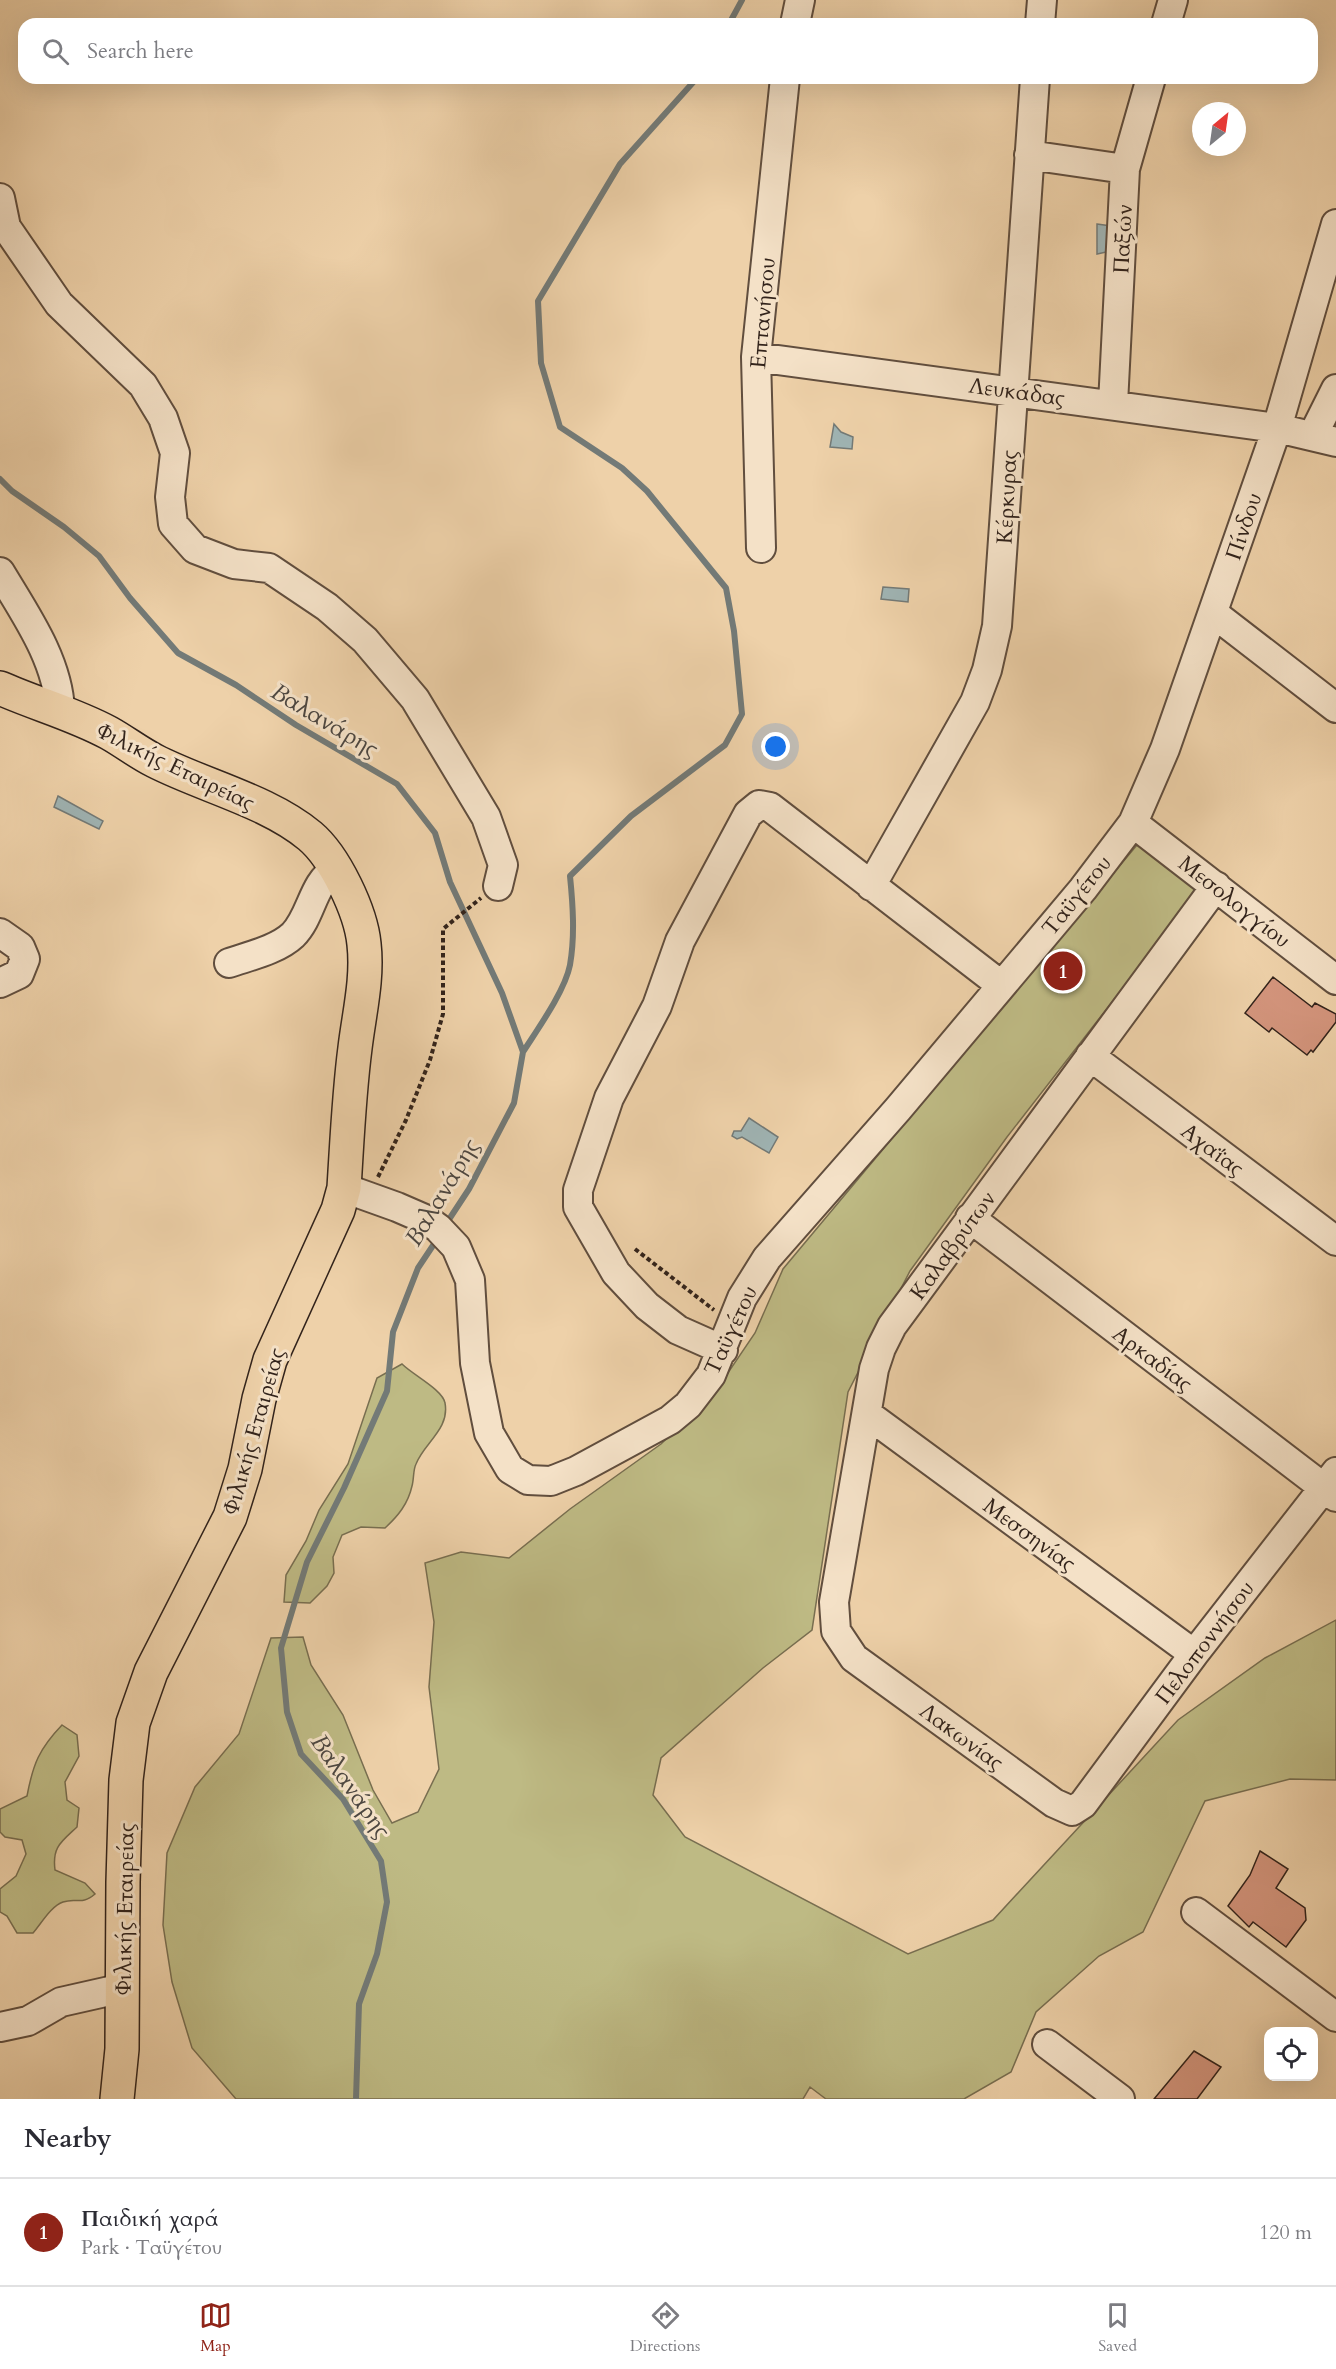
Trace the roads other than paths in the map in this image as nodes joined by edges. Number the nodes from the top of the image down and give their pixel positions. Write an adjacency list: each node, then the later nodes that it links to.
1 (800, 0): 4 (street)
2 (1042, 0): 5 (street)
3 (1173, 0): 6 (street)
4 (796, 18)
5 (1040, 18)
6 (1168, 18)
7 (784, 84): 14 (street, Επτανήσου)
8 (1035, 84): 10 (street, Κέρκυρας)
9 (1149, 84): 11 (street, Παξών)
10 (1029, 154): 11 (street); 16 (street, Κέρκυρας)
11 (1125, 169): 17 (street, Παξών)
12 (0, 198): 28 (street)
13 (1336, 224): 18 (street, Πίνδου)
14 (756, 357): 16 (street, Λευκάδας); 20 (street, Επτανήσου)
15 (1336, 389): 19 (street)
16 (1013, 390): 17 (street, Λευκάδας); 29 (street, Κέρκυρας)
17 (1113, 404): 18 (street, Λευκάδας)
18 (1277, 428): 19 (street, Λευκάδας); 22 (street, Πίνδου)
19 (1325, 438)
20 (761, 548)
21 (0, 572): 25 (street)
22 (1213, 613): 24 (street); 26 (street, Πίνδου)
23 (0, 688): 25 (main road, Φιλικής Εταιρείας)
24 (1336, 708)
25 (60, 710): 27 (main road, Φιλικής Εταιρείας)
26 (1133, 823): 30 (street, Μεσολογγίου); 35 (street, Ταϋγέτου)
27 (336, 869): 32 (street); 37 (main road, Φιλικής Εταιρείας)
28 (498, 886)
29 (871, 886): 35 (street); 40 (street)
30 (1216, 886): 34 (street, Μεσολογγίου); 36 (street, Καλαβρύτων)
31 (0, 933): 33 (street)
32 (229, 963)
33 (10, 978)
34 (1336, 980)
35 (1001, 985): 40 (street, Ταϋγέτου)
36 (1090, 1056): 38 (street, Καλαβρύτων); 39 (street, Αχαΐας)
37 (357, 1192): 40 (street, Ταϋγέτου); 47 (main road, Φιλικής Εταιρείας)
38 (970, 1218): 41 (street, Καλαβρύτων); 42 (street, Αρκαδίας)
39 (1336, 1241)
40 (727, 1337)
41 (867, 1414): 43 (street, Μεσσηνίας); 44 (street, Καλαβρύτων)
42 (1332, 1486): 43 (street, Πελοποννήσου)
43 (1194, 1654): 45 (street, Πελοποννήσου)
44 (854, 1658): 45 (street, Λακωνίας)
45 (1072, 1811)
46 (1196, 1912): 48 (street)
47 (123, 1988): 49 (street); 51 (main road, Φιλικής Εταιρείας)
48 (1336, 2017)
49 (0, 2027)
50 (1047, 2044): 52 (street)
51 (117, 2099)
52 (1120, 2099)

